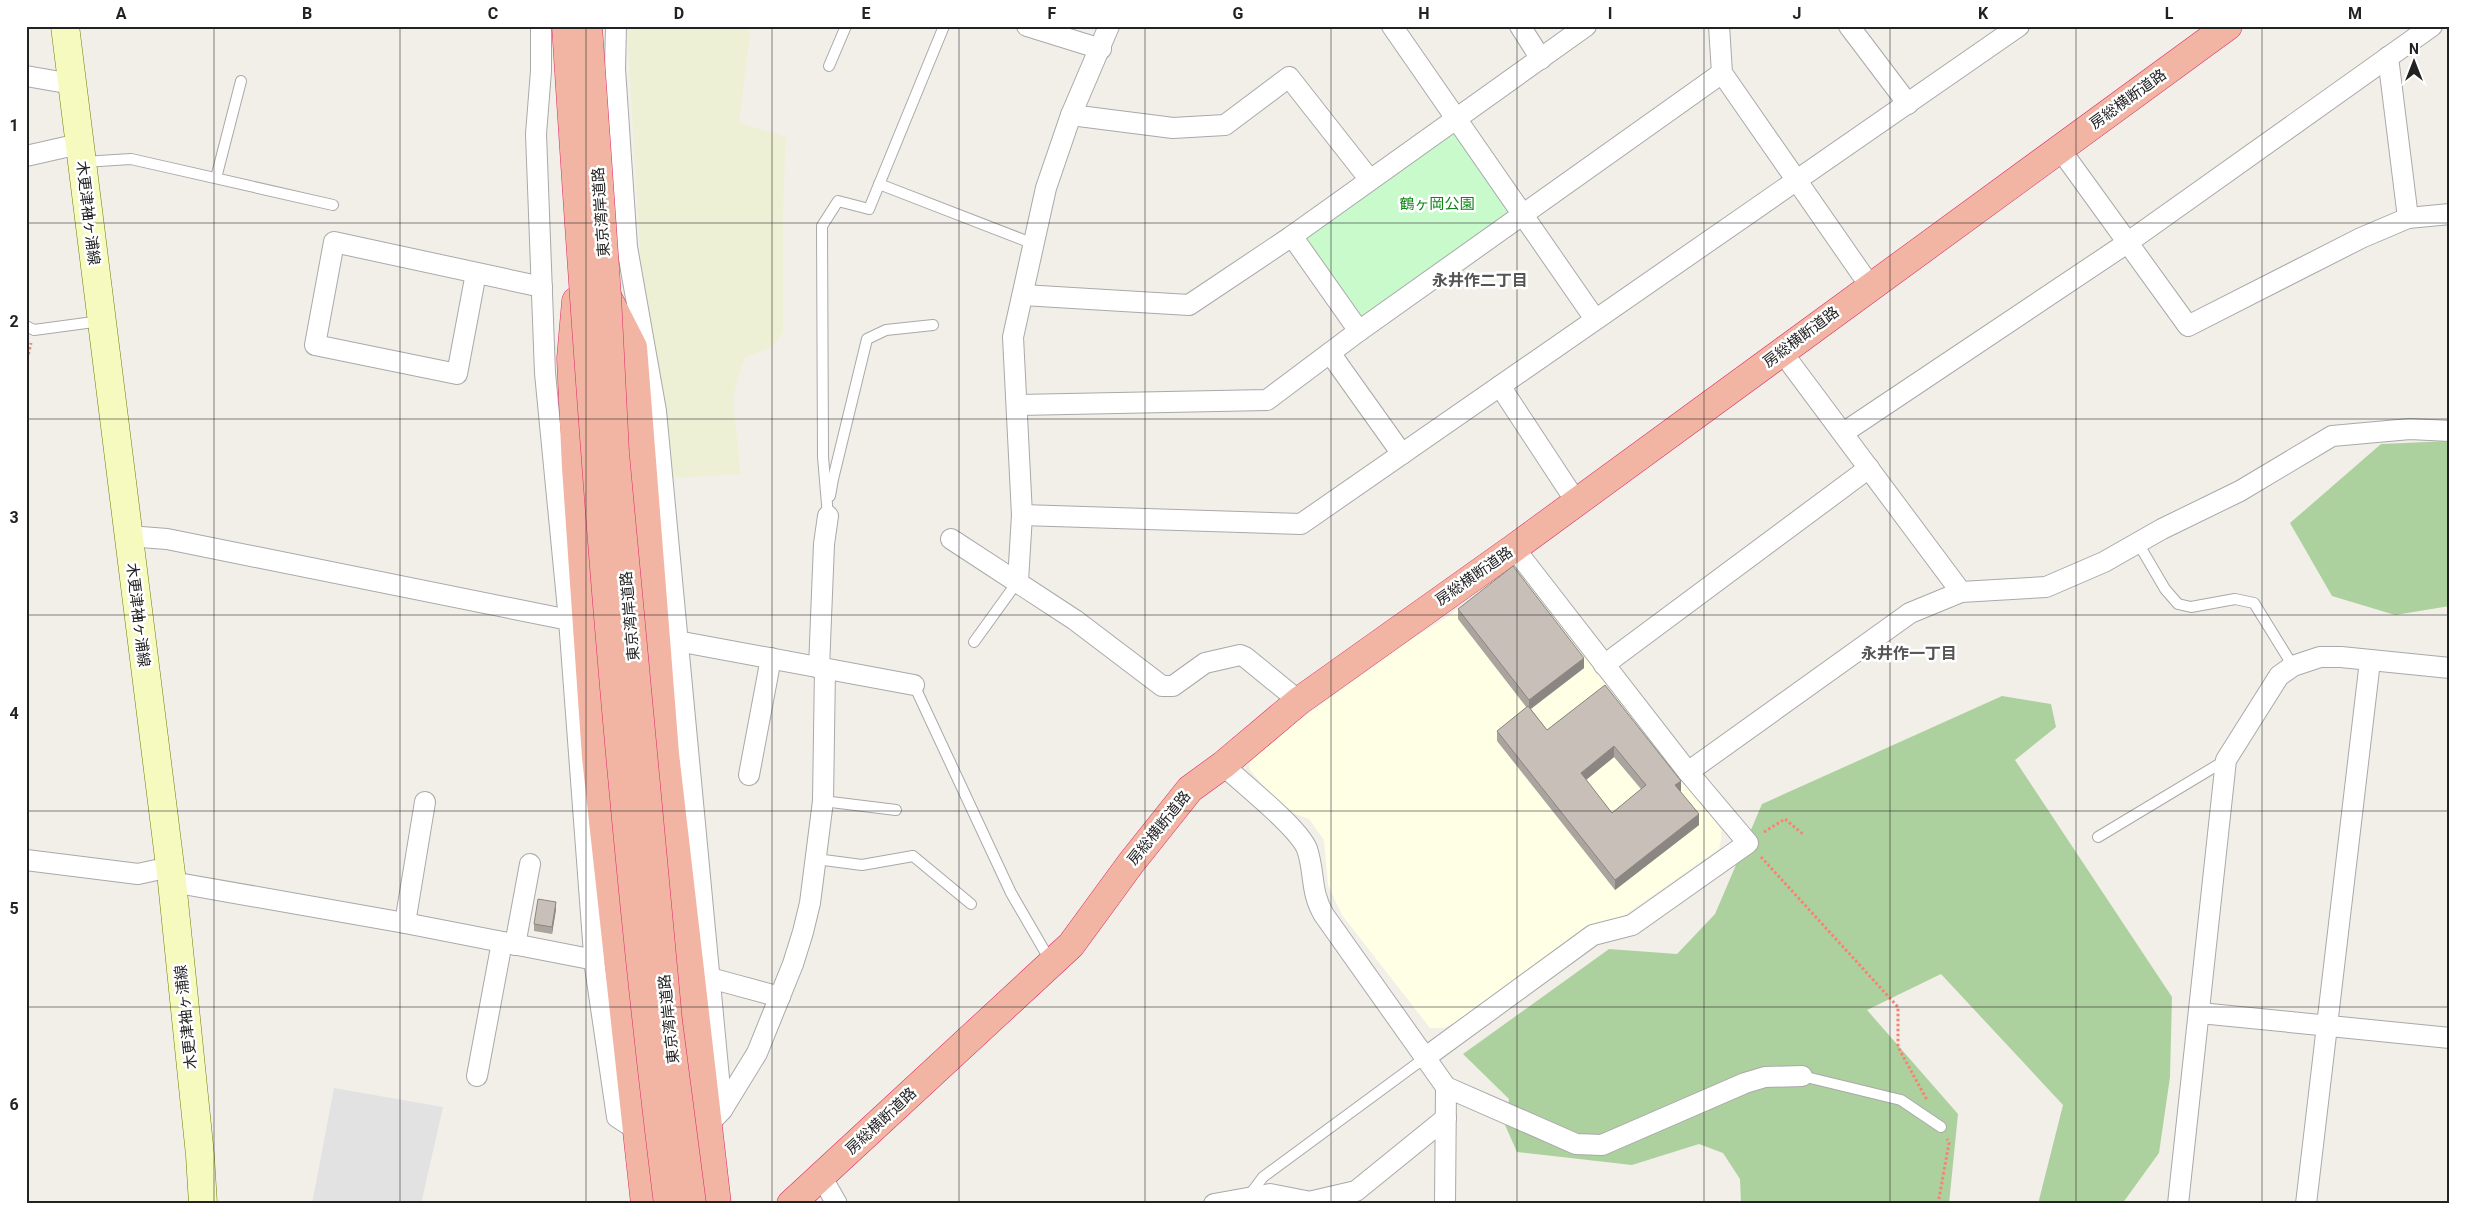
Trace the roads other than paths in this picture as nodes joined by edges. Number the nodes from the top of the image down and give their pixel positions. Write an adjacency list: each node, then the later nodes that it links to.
1 (65, 26): 25 (main road, 木更津袖ヶ浦線)
2 (541, 26): 46 (street)
3 (566, 26): 43 (highway, 東京湾岸道路, bridge)
4 (588, 26): 48 (highway, 東京湾岸道路, bridge)
5 (616, 26): 72 (street)
6 (846, 26): 21 (lane)
7 (944, 26): 35 (lane)
8 (1028, 26): 18 (street)
9 (1109, 26): 18 (street)
10 (1392, 26): 28 (street)
11 (1520, 26): 20 (street)
12 (1586, 26): 20 (street)
13 (1719, 26): 22 (street)
14 (1849, 26): 26 (street)
15 (2019, 26): 26 (street)
16 (2228, 26): 29 (highway, 房総横断道路)
17 (2432, 26): 19 (street)
18 (1101, 49): 27 (street)
19 (2388, 57): 39 (street); 41 (street)
20 (1541, 59): 28 (street)
21 (829, 66)
22 (1722, 73): 33 (street); 37 (street)
23 (26, 76): 25 (street)
24 (241, 81): 32 (lane)
25 (72, 84): 30 (main road, 木更津袖ヶ浦線)
26 (1908, 104): 33 (street)
27 (1071, 115): 34 (street); 42 (street)
28 (1456, 119): 34 (street); 37 (street)
29 (2060, 148): 41 (street); 45 (highway, 房総横断道路)
30 (80, 153): 31 (street); 32 (lane); 50 (main road, 木更津袖ヶ浦線)
31 (26, 156)
32 (216, 178): 36 (lane)
33 (1797, 179): 45 (street); 49 (street)
34 (1370, 180): 40 (street)
35 (879, 184): 42 (lane); 63 (lane)
36 (333, 205)
37 (1523, 214): 49 (street); 53 (street)
38 (2450, 214): 39 (street)
39 (2408, 218): 41 (street)
40 (1292, 236): 47 (street); 53 (street)
41 (2127, 243): 59 (street)
42 (1034, 244): 47 (street)
43 (581, 255): 111 (highway); 117 (highway, 東京湾岸道路, bridge)
44 (476, 272): 44 (street); 46 (street)
45 (1870, 286): 54 (highway, 房総横断道路)
46 (542, 287): 71 (street)
47 (1023, 295): 57 (street)
48 (608, 296): 108 (highway); 118 (highway, 東京湾岸道路, bridge)
49 (1595, 319): 56 (street)
50 (102, 321): 52 (lane); 65 (main road, 木更津袖ヶ浦線)
51 (932, 325): 63 (lane)
52 (30, 328)
53 (1359, 331): 55 (street)
54 (1782, 352): 59 (street); 62 (highway, 房総横断道路)
55 (1330, 353): 57 (street); 60 (street)
56 (1500, 386): 60 (street); 62 (street)
57 (1018, 405): 64 (street)
58 (2450, 431): 67 (street)
59 (1843, 433): 61 (street)
60 (1402, 454): 64 (street)
61 (1869, 468): 70 (street); 76 (street)
62 (1577, 502): 68 (highway, 房総横断道路)
63 (828, 516): 78 (street)
64 (1022, 516): 69 (street)
65 (128, 536): 71 (street); 93 (main road, 木更津袖ヶ浦線)
66 (951, 539): 69 (street)
67 (2138, 543): 70 (street); 77 (lane)
68 (1514, 548): 76 (street); 81 (highway, 房総横断道路)
69 (1018, 581): 73 (lane); 81 (street)
70 (1961, 592): 84 (street)
71 (569, 620): 97 (street)
72 (677, 641): 74 (street); 99 (street)
73 (974, 642)
74 (771, 658): 78 (street); 85 (street)
75 (2370, 661): 77 (street); 79 (street); 102 (street)
76 (1604, 665): 84 (street)
77 (2293, 666): 82 (street)
78 (822, 668): 80 (street); 86 (street)
79 (2450, 668)
80 (914, 685): 98 (lane)
81 (1299, 701): 83 (highway, 房総横断道路)
82 (2226, 760): 89 (lane); 101 (street)
83 (1224, 765): 98 (highway, 房総横断道路); 104 (street)
84 (1688, 772): 104 (street)
85 (748, 776)
86 (823, 801): 88 (lane); 90 (street)
87 (425, 802): 95 (street)
88 (896, 810)
89 (2098, 837)
90 (816, 859): 94 (lane); 100 (street)
91 (26, 860): 93 (street)
92 (530, 864): 96 (street)
93 (171, 875): 95 (street); 115 (main road, 木更津袖ヶ浦線)
94 (971, 904)
95 (405, 923): 96 (street)
96 (509, 943): 97 (street); 105 (street)
97 (594, 960): 111 (street)
98 (1052, 963): 112 (highway, 房総横断道路)
99 (710, 978): 100 (street); 108 (street)
100 (780, 997): 108 (street)
101 (2200, 1013): 102 (street); 124 (street)
102 (2327, 1026): 103 (street); 125 (street)
103 (2450, 1038)
104 (1426, 1057): 107 (street); 113 (lane)
105 (478, 1076)
106 (1802, 1076): 107 (street); 110 (lane)
107 (1446, 1087): 109 (street)
108 (715, 1118): 119 (highway)
109 (1446, 1118): 114 (street); 123 (street)
110 (1941, 1127)
111 (637, 1130): 116 (highway)
112 (821, 1176): 120 (highway, 房総横断道路); 121 (street)
113 (1247, 1198): 114 (street); 122 (street)
114 (1315, 1203)
115 (203, 1204)
116 (645, 1204)
117 (668, 1204)
118 (692, 1204)
119 (717, 1204)
120 (791, 1204)
121 (837, 1204)
122 (1214, 1204)
123 (1445, 1204)
124 (2178, 1204)
125 (2306, 1204)

